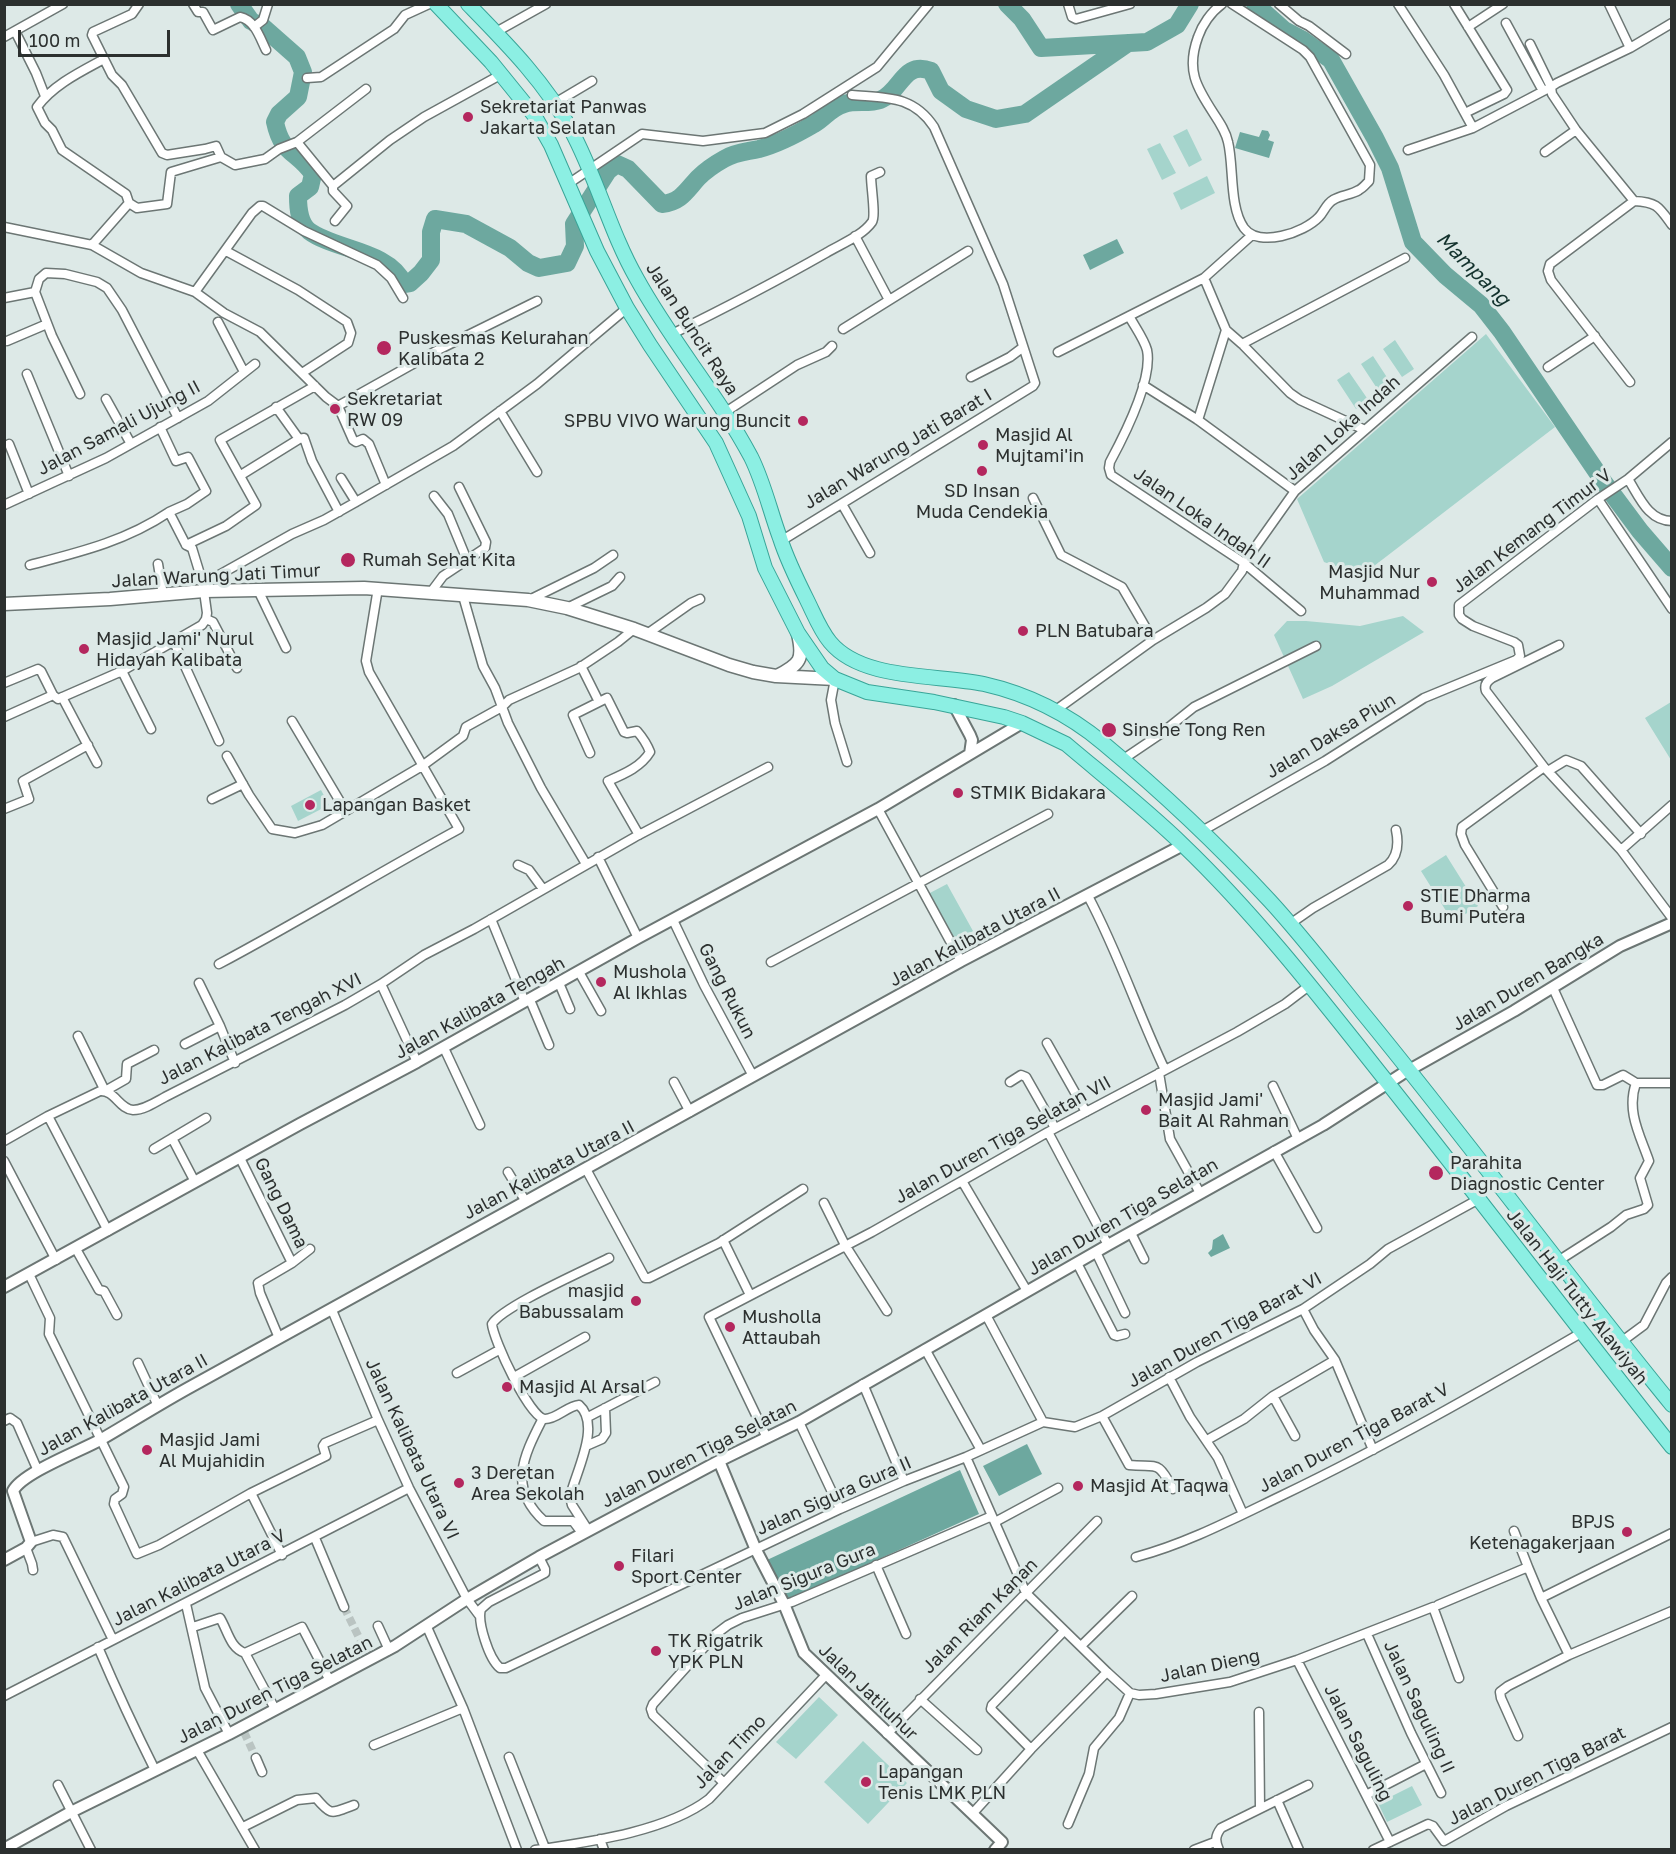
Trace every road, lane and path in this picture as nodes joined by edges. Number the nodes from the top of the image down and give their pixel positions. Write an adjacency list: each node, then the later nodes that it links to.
1 (63, 4): 23 (street)
2 (139, 4): 30 (street)
3 (193, 4): 21 (street)
4 (268, 4): 21 (street)
5 (429, 4): 32 (street)
6 (436, 4): 31 (main road)
7 (468, 4): 24 (main road, Jalan Buncit Raya)
8 (546, 4): 24 (street)
9 (929, 4): 47 (street)
10 (1068, 4): 11 (street)
11 (1130, 4)
12 (1222, 4): 55 (street)
13 (1232, 4): 55 (street)
14 (1279, 4): 29 (street)
15 (1398, 4): 40 (street)
16 (1454, 4): 22 (street)
17 (1503, 4): 22 (street)
18 (1609, 4): 27 (street)
19 (1506, 23): 35 (street)
20 (1671, 23): 27 (street)
21 (258, 24): 28 (street)
22 (1468, 27): 39 (street)
23 (15, 31): 25 (street); 37 (street)
24 (496, 33): 38 (main road, Jalan Buncit Raya)
25 (4, 37)
26 (1530, 44): 35 (street)
27 (1630, 48): 35 (street)
28 (266, 50)
29 (1346, 54)
30 (104, 59): 37 (street); 45 (street)
31 (502, 74): 48 (main road); 49 (street)
32 (307, 78)
33 (592, 81): 38 (street)
34 (366, 89): 42 (street)
35 (1547, 89): 40 (street); 41 (street)
36 (852, 94): 80 (street)
37 (45, 96): 51 (street)
38 (555, 103): 47 (main road, Jalan Buncit Raya)
39 (1469, 111)
40 (1473, 128): 43 (street)
41 (1576, 130): 44 (street); 50 (street)
42 (294, 143): 45 (street); 49 (street)
43 (1408, 150)
44 (1545, 152)
45 (221, 156): 51 (street)
46 (880, 172): 56 (street)
47 (592, 177): 48 (street); 74 (main road, Jalan Buncit Raya)
48 (568, 184): 68 (main road)
49 (333, 186): 52 (street)
50 (1634, 201): 53 (street); 75 (street)
51 (129, 203): 57 (street)
52 (335, 221)
53 (1671, 225)
54 (4, 227): 57 (street)
55 (1252, 235): 61 (street)
56 (855, 236): 66 (street); 74 (street)
57 (92, 245): 63 (street)
58 (226, 250): 63 (street); 65 (street); 85 (street)
59 (968, 251): 66 (street)
60 (1405, 258): 78 (street)
61 (1204, 278): 69 (street); 73 (street)
62 (35, 292): 64 (street); 71 (street); 97 (street)
63 (195, 292): 85 (street)
64 (4, 298)
65 (403, 298)
66 (889, 300): 72 (street)
67 (537, 301): 93 (street)
68 (627, 308): 95 (street); 146 (main road)
69 (1130, 316): 81 (street); 89 (street)
70 (218, 322): 84 (street)
71 (47, 324): 77 (street); 91 (street)
72 (843, 330)
73 (1226, 330): 78 (street); 98 (street)
74 (670, 335): 96 (main road, Jalan Buncit Raya)
75 (1595, 336): 83 (street); 88 (street)
76 (1472, 337): 100 (street, Jalan Loka Indah)
77 (7, 341)
78 (1242, 344): 100 (street)
79 (832, 346): 96 (street)
80 (1022, 348): 87 (street); 118 (street, Jalan Warung Jati Barat I)
81 (1058, 352)
82 (255, 364): 84 (street, Jalan Samali Ujung II)
83 (1548, 368)
84 (244, 372): 97 (street, Jalan Samali Ujung II)
85 (302, 373): 90 (street)
86 (27, 374): 107 (street)
87 (971, 377)
88 (1630, 382)
89 (1143, 385): 98 (street); 128 (street, Jalan Loka Indah II)
90 (315, 386): 93 (street); 94 (street)
91 (80, 394)
92 (106, 399): 104 (street)
93 (338, 406): 110 (street)
94 (276, 407): 101 (street); 106 (street)
95 (500, 411): 105 (street); 110 (street)
96 (724, 413): 123 (main road, Jalan Buncit Raya)
97 (178, 418): 99 (street, Jalan Samali Ujung II)
98 (1198, 420): 112 (street)
99 (160, 427): 104 (street, Jalan Samali Ujung II); 120 (street)
100 (1365, 430): 112 (street, Jalan Loka Indah)
101 (299, 439): 106 (street); 121 (street)
102 (1671, 442): 109 (street, Jalan Kemang Timur V)
103 (9, 444): 113 (street)
104 (131, 444): 107 (street, Jalan Samali Ujung II)
105 (537, 472)
106 (241, 475): 124 (street)
107 (69, 476): 113 (street, Jalan Samali Ujung II)
108 (341, 478): 117 (street)
109 (1628, 479): 115 (street, Jalan Kemang Timur V); 122 (street)
110 (386, 485): 117 (street)
111 (459, 487): 127 (street)
112 (1295, 491): 128 (street, Jalan Loka Indah)
113 (30, 494): 119 (street, Jalan Samali Ujung II)
114 (434, 496): 127 (street)
115 (1601, 496): 142 (street); 156 (street, Jalan Kemang Timur V)
116 (1033, 498): 148 (street)
117 (356, 502): 121 (street)
118 (842, 504): 123 (street, Jalan Warung Jati Barat I); 125 (street)
119 (4, 505)
120 (169, 512): 124 (street); 130 (street)
121 (339, 512): 132 (street)
122 (1671, 521)
123 (781, 541): 164 (main road, Jalan Buncit Raya)
124 (186, 544): 132 (street)
125 (870, 553)
126 (613, 555): 139 (street)
127 (467, 560): 135 (street)
128 (1244, 563): 143 (street, Jalan Loka Indah II); 148 (street, Jalan Loka Indah)
129 (158, 564): 136 (street)
130 (30, 565)
131 (620, 577): 141 (street)
132 (204, 588): 134 (main road, Jalan Warung Jati Timur); 136 (main road, Jalan Warung Jati Timur); 144 (street)
133 (378, 588): 134 (main road, Jalan Warung Jati Timur); 135 (main road, Jalan Warung Jati Timur); 177 (street)
134 (258, 590): 152 (street)
135 (431, 592): 137 (main road, Jalan Warung Jati Timur)
136 (163, 594): 140 (main road, Jalan Warung Jati Timur)
137 (463, 596): 139 (main road, Jalan Warung Jati Timur); 163 (street)
138 (700, 598): 147 (street)
139 (528, 600): 141 (main road, Jalan Warung Jati Timur)
140 (4, 604)
141 (567, 608): 145 (main road, Jalan Warung Jati Timur)
142 (1671, 609)
143 (1301, 611)
144 (206, 619): 149 (street); 154 (street)
145 (634, 629): 147 (main road, Jalan Warung Jati Timur); 153 (street)
146 (798, 633): 157 (main road); 158 (main road)
147 (646, 634): 157 (main road, Jalan Warung Jati Timur)
148 (1153, 640): 164 (street, Jalan Loka Indah)
149 (174, 642): 155 (street); 169 (street)
150 (1559, 645): 179 (street)
151 (1316, 646): 174 (street)
152 (286, 648)
153 (581, 666): 161 (street); 163 (street)
154 (237, 668)
155 (122, 671): 160 (street); 168 (street)
156 (1479, 675): 188 (street, Jalan Daksa Piun)
157 (776, 676): 158 (main road, Jalan Warung Jati Timur)
158 (835, 679): 162 (main road, Jalan Haji Tutty Alawiyah); 175 (street)
159 (4, 683): 160 (street)
160 (58, 696): 165 (street); 170 (street)
161 (599, 702): 171 (street); 190 (street)
162 (954, 705): 167 (main road, Jalan Haji Tutty Alawiyah); 172 (street)
163 (502, 707): 177 (street); 194 (street)
164 (1056, 710): 174 (main road, Jalan Buncit Raya)
165 (4, 717)
166 (292, 721): 185 (street)
167 (1022, 723): 172 (street, Jalan Kalibata Tengah); 191 (main road, Jalan Haji Tutty Alawiyah)
168 (151, 729)
169 (219, 741)
170 (88, 745): 176 (street); 183 (street)
171 (591, 753)
172 (970, 754): 184 (street, Jalan Kalibata Tengah)
173 (227, 756): 180 (street)
174 (1122, 760): 188 (main road, Jalan Buncit Raya)
175 (847, 762)
176 (97, 763)
177 (422, 766): 185 (street); 208 (street)
178 (768, 767): 190 (street)
179 (1546, 769): 189 (street); 192 (street); 199 (street)
180 (243, 784): 181 (street); 185 (street)
181 (212, 800)
182 (1671, 805): 189 (street)
183 (4, 809)
184 (878, 809): 196 (street); 202 (street, Jalan Kalibata Tengah)
185 (345, 810)
186 (1048, 814): 196 (street)
187 (1396, 830): 204 (street)
188 (1202, 831): 204 (main road, Jalan Haji Tutty Alawiyah)
189 (1641, 834): 192 (street)
190 (639, 835): 193 (street)
191 (1183, 845): 198 (street, Jalan Kalibata Utara II); 213 (main road, Jalan Haji Tutty Alawiyah)
192 (1621, 850): 200 (street)
193 (598, 857): 194 (street); 205 (street)
194 (586, 864): 197 (street)
195 (518, 865): 197 (street)
196 (919, 882): 206 (street); 207 (street)
197 (543, 890): 201 (street)
198 (1088, 896): 206 (street, Jalan Kalibata Utara II); 229 (street)
199 (1503, 907)
200 (1671, 918)
201 (490, 919): 212 (street); 216 (street)
202 (673, 920): 205 (street, Jalan Kalibata Tengah); 231 (street, Gang Rukun)
203 (1671, 923): 214 (street, Jalan Duren Bangka)
204 (1290, 924): 215 (main road, Jalan Haji Tutty Alawiyah)
205 (638, 938): 209 (street, Jalan Kalibata Tengah)
206 (961, 961): 231 (street, Jalan Kalibata Utara II)
207 (771, 962)
208 (219, 964)
209 (579, 972): 211 (street, Jalan Kalibata Tengah); 219 (street)
210 (199, 983): 220 (street)
211 (559, 983): 216 (street, Jalan Kalibata Tengah); 218 (street)
212 (381, 984): 227 (street, Jalan Kalibata Tengah XVI); 228 (street, Jalan Kalibata Tengah XVI)
213 (1310, 986): 217 (main road, Jalan Haji Tutty Alawiyah); 229 (street, Jalan Duren Tiga Selatan VII)
214 (1553, 988): 230 (street, Jalan Duren Bangka); 234 (street)
215 (1347, 993): 217 (main road); 230 (main road, Jalan Haji Tutty Alawiyah)
216 (527, 1001): 224 (street); 225 (street, Jalan Kalibata Tengah)
217 (1328, 1006): 236 (main road, Jalan Haji Tutty Alawiyah)
218 (570, 1009)
219 (601, 1011)
220 (220, 1026): 223 (street); 228 (street)
221 (78, 1036): 238 (street)
222 (1047, 1043): 240 (street)
223 (185, 1044)
224 (549, 1045)
225 (444, 1048): 227 (street, Jalan Kalibata Tengah); 243 (street)
226 (154, 1050): 238 (street)
227 (417, 1062): 250 (street, Jalan Kalibata Tengah)
228 (235, 1063): 238 (street, Jalan Kalibata Tengah XVI)
229 (1162, 1072): 240 (street, Jalan Duren Tiga Selatan VII); 257 (street)
230 (1406, 1072): 236 (street, Jalan Duren Tiga Selatan); 273 (main road, Jalan Haji Tutty Alawiyah)
231 (753, 1076): 239 (street, Jalan Kalibata Utara II)
232 (674, 1082): 239 (street)
233 (1010, 1082): 244 (street)
234 (1636, 1083): 235 (street); 273 (street)
235 (1671, 1083)
236 (1388, 1084): 246 (street, Jalan Duren Tiga Selatan); 258 (main road, Jalan Haji Tutty Alawiyah)
237 (1273, 1086): 246 (street)
238 (105, 1091): 241 (street)
239 (690, 1112): 252 (street, Jalan Kalibata Utara II)
240 (1086, 1112): 244 (street, Jalan Duren Tiga Selatan VII)
241 (48, 1116): 247 (street); 262 (street)
242 (206, 1118): 245 (street)
243 (480, 1125)
244 (1051, 1130): 254 (street, Jalan Duren Tiga Selatan VII); 266 (street)
245 (172, 1138): 248 (street); 255 (street)
246 (1298, 1138): 249 (street, Jalan Duren Tiga Selatan)
247 (4, 1141)
248 (154, 1149)
249 (1274, 1151): 257 (street, Jalan Duren Tiga Selatan); 261 (street)
250 (240, 1158): 255 (street, Jalan Kalibata Tengah); 274 (street, Gang Dama)
251 (4, 1161): 272 (street)
252 (586, 1169): 259 (street, Jalan Kalibata Utara II); 264 (street)
253 (508, 1172): 259 (street)
254 (962, 1181): 265 (street, Jalan Duren Tiga Selatan VII); 279 (street)
255 (195, 1182): 262 (street, Jalan Kalibata Tengah)
256 (803, 1189): 264 (street)
257 (1200, 1193): 263 (street, Jalan Duren Tiga Selatan)
258 (1479, 1199): 281 (street, Jalan Duren Tiga Barat VI); 287 (main road, Jalan Haji Tutty Alawiyah)
259 (526, 1202): 282 (street, Jalan Kalibata Utara II)
260 (824, 1203): 265 (street)
261 (1317, 1228)
262 (108, 1232): 267 (street, Jalan Kalibata Tengah)
263 (1131, 1233): 266 (street, Jalan Duren Tiga Selatan); 271 (street)
264 (723, 1240): 280 (street)
265 (845, 1245): 280 (street, Jalan Duren Tiga Selatan VII); 283 (street)
266 (1108, 1245): 269 (street, Jalan Duren Tiga Selatan)
267 (76, 1249): 272 (street, Jalan Kalibata Tengah); 285 (street)
268 (310, 1249): 274 (street)
269 (1096, 1252): 275 (street, Jalan Duren Tiga Selatan); 284 (street)
270 (609, 1258): 293 (street)
271 (1144, 1259)
272 (56, 1260): 276 (street, Jalan Kalibata Tengah)
273 (1558, 1261): 291 (main road, Jalan Haji Tutty Alawiyah)
274 (292, 1263): 290 (street)
275 (1077, 1263): 279 (street, Jalan Duren Tiga Selatan); 288 (street)
276 (29, 1274): 278 (street, Jalan Kalibata Tengah); 314 (street)
277 (1671, 1277): 291 (street)
278 (4, 1287)
279 (1027, 1291): 286 (street, Jalan Duren Tiga Selatan)
280 (750, 1295): 313 (street, Jalan Duren Tiga Selatan VII)
281 (1303, 1309): 294 (street); 298 (street, Jalan Duren Tiga Barat VI)
282 (332, 1310): 290 (street, Jalan Kalibata Utara II); 307 (street, Jalan Kalibata Utara VI)
283 (887, 1311)
284 (1125, 1313)
285 (117, 1315)
286 (986, 1315): 292 (street, Jalan Duren Tiga Selatan); 311 (street)
287 (1581, 1333): 317 (main road, Jalan Haji Tutty Alawiyah); 319 (street, Jalan Duren Tiga Barat V)
288 (1125, 1334)
289 (585, 1337): 297 (street)
290 (279, 1338): 303 (street, Jalan Kalibata Utara II)
291 (1621, 1342): 302 (main road, Jalan Haji Tutty Alawiyah)
292 (925, 1349): 300 (street, Jalan Duren Tiga Selatan); 318 (street)
293 (499, 1350): 296 (street); 297 (street)
294 (1335, 1360): 301 (street); 319 (street)
295 (138, 1363): 303 (street)
296 (457, 1373)
297 (514, 1377): 308 (street)
298 (1169, 1377): 305 (street, Jalan Duren Tiga Barat VI); 315 (street)
299 (654, 1382): 304 (street)
300 (863, 1384): 310 (street, Jalan Duren Tiga Selatan); 323 (street)
301 (1273, 1396): 312 (street); 315 (street)
302 (1671, 1404)
303 (158, 1406): 314 (street, Jalan Kalibata Utara II)
304 (605, 1408): 306 (street); 316 (street)
305 (1102, 1416): 311 (street, Jalan Duren Tiga Barat VI); 326 (street)
306 (588, 1418): 308 (street); 316 (street)
307 (378, 1420): 324 (street, Jalan Kalibata Utara VI); 327 (street)
308 (543, 1420): 332 (street)
309 (4, 1421): 322 (street)
310 (799, 1422): 313 (street, Jalan Duren Tiga Selatan); 328 (street)
311 (1043, 1422): 318 (street, Jalan Sigura Gura II)
312 (1295, 1437)
313 (767, 1438): 321 (street, Jalan Duren Tiga Selatan)
314 (100, 1440): 322 (street, Jalan Kalibata Utara II); 327 (street)
315 (1207, 1440): 330 (street)
316 (586, 1446): 329 (street)
317 (1671, 1447)
318 (981, 1450): 320 (street, Jalan Sigura Gura II)
319 (1373, 1450): 330 (street, Jalan Duren Tiga Barat V)
320 (966, 1458): 323 (street, Jalan Sigura Gura II); 331 (street)
321 (719, 1461): 334 (street, Jalan Duren Tiga Selatan); 339 (street, Jalan Jatiluhur)
322 (38, 1471): 338 (street, Jalan Kalibata Utara II)
323 (904, 1481): 328 (street, Jalan Sigura Gura II)
324 (409, 1488): 337 (street, Jalan Kalibata Utara V); 349 (street, Jalan Kalibata Utara VI)
325 (1058, 1488): 331 (street, Jalan Sigura Gura)
326 (1173, 1489)
327 (251, 1493): 340 (street)
328 (840, 1509): 339 (street, Jalan Sigura Gura II)
329 (578, 1514): 332 (street); 334 (street)
330 (1243, 1514): 342 (street, Jalan Duren Tiga Barat V)
331 (994, 1519): 344 (street, Jalan Sigura Gura); 347 (street)
332 (566, 1521): 334 (street)
333 (1097, 1521): 347 (street, Jalan Riam Kanan)
334 (585, 1531): 341 (street, Jalan Duren Tiga Selatan)
335 (1515, 1531): 345 (street)
336 (1671, 1533): 350 (street)
337 (315, 1538): 340 (street, Jalan Kalibata Utara V); 354 (street)
338 (28, 1545): 343 (street); 346 (street); 363 (street)
339 (756, 1550): 352 (street, Jalan Jatiluhur); 356 (street, Jalan Sigura Gura II)
340 (282, 1555): 351 (street, Jalan Kalibata Utara V)
341 (539, 1557): 349 (street, Jalan Duren Tiga Selatan); 356 (street)
342 (1136, 1557)
343 (4, 1560)
344 (876, 1565): 352 (street, Jalan Sigura Gura); 361 (street)
345 (1528, 1567): 350 (street); 353 (street, Jalan Dieng)
346 (33, 1570)
347 (1026, 1593): 360 (street); 376 (street, Jalan Riam Kanan)
348 (1132, 1596): 364 (street)
349 (467, 1599): 356 (street, Jalan Sigura Gura II); 359 (street, Jalan Duren Tiga Selatan)
350 (1541, 1599): 368 (street)
351 (186, 1604): 358 (street); 363 (street, Jalan Kalibata Utara V)
352 (784, 1604): 371 (street, Jalan Jatiluhur); 393 (street, Jalan Sigura Gura)
353 (1436, 1606): 362 (street, Jalan Dieng); 372 (street)
354 (344, 1607)
355 (1671, 1611): 368 (street)
356 (479, 1615)
357 (378, 1626): 366 (street)
358 (193, 1627): 367 (street); 381 (street)
359 (427, 1627): 366 (street, Jalan Duren Tiga Selatan); 377 (street)
360 (1064, 1631): 364 (street); 385 (street)
361 (906, 1634)
362 (1367, 1634): 369 (street, Jalan Dieng); 390 (street, Jalan Saguling II)
363 (113, 1640): 365 (street, Jalan Kalibata Utara V)
364 (1081, 1646): 370 (street)
365 (98, 1647): 375 (street, Jalan Kalibata Utara V); 391 (street)
366 (389, 1650): 373 (street, Jalan Duren Tiga Selatan)
367 (245, 1653): 373 (street); 378 (street)
368 (1569, 1655): 383 (street)
369 (1298, 1660): 374 (street, Jalan Dieng); 397 (street, Jalan Saguling)
370 (1107, 1672): 374 (street); 385 (street)
371 (826, 1675): 382 (street, Jalan Jatiluhur); 393 (street, Jalan Timo)
372 (1459, 1678)
373 (330, 1681): 378 (street, Jalan Duren Tiga Selatan)
374 (1130, 1693): 403 (street)
375 (4, 1696)
376 (920, 1699): 382 (street, Jalan Riam Kanan); 387 (street)
377 (463, 1708): 384 (street); 414 (street)
378 (275, 1709): 381 (street, Jalan Duren Tiga Selatan)
379 (1259, 1712): 400 (street)
380 (1671, 1727): 407 (street, Jalan Duren Tiga Barat)
381 (229, 1734): 386 (street, Jalan Duren Tiga Selatan)
382 (887, 1734): 402 (street, Jalan Jatiluhur)
383 (1518, 1736)
384 (374, 1745)
385 (1030, 1749): 402 (street)
386 (197, 1750): 391 (street, Jalan Duren Tiga Selatan); 404 (street)
387 (977, 1750)
388 (509, 1757): 410 (street)
389 (256, 1758): 392 (street)
390 (1426, 1764): 396 (street, Jalan Saguling II); 397 (street)
391 (155, 1770): 401 (street, Jalan Duren Tiga Selatan)
392 (262, 1772)
393 (723, 1782): 405 (street, Jalan Timo)
394 (58, 1785): 401 (street)
395 (1308, 1785): 398 (street)
396 (1441, 1793)
397 (1366, 1795): 406 (street, Jalan Saguling)
398 (1276, 1800): 400 (street); 418 (street)
399 (354, 1805): 404 (street)
400 (1260, 1808): 408 (street)
401 (71, 1812): 411 (street, Jalan Duren Tiga Selatan); 412 (street)
402 (973, 1813): 409 (street, Jalan Jatiluhur)
403 (1068, 1824)
404 (243, 1827): 413 (street)
405 (600, 1839): 410 (street, Jalan Timo); 416 (street)
406 (1390, 1842): 407 (street, Jalan Duren Tiga Barat); 419 (street)
407 (1443, 1845)
408 (1217, 1846): 417 (street)
409 (1002, 1847)
410 (545, 1848): 415 (street, Jalan Timo)
411 (4, 1849)
412 (91, 1850)
413 (255, 1850)
414 (517, 1850)
415 (535, 1850)
416 (604, 1850)
417 (1194, 1850)
418 (1299, 1850)
419 (1373, 1850)

